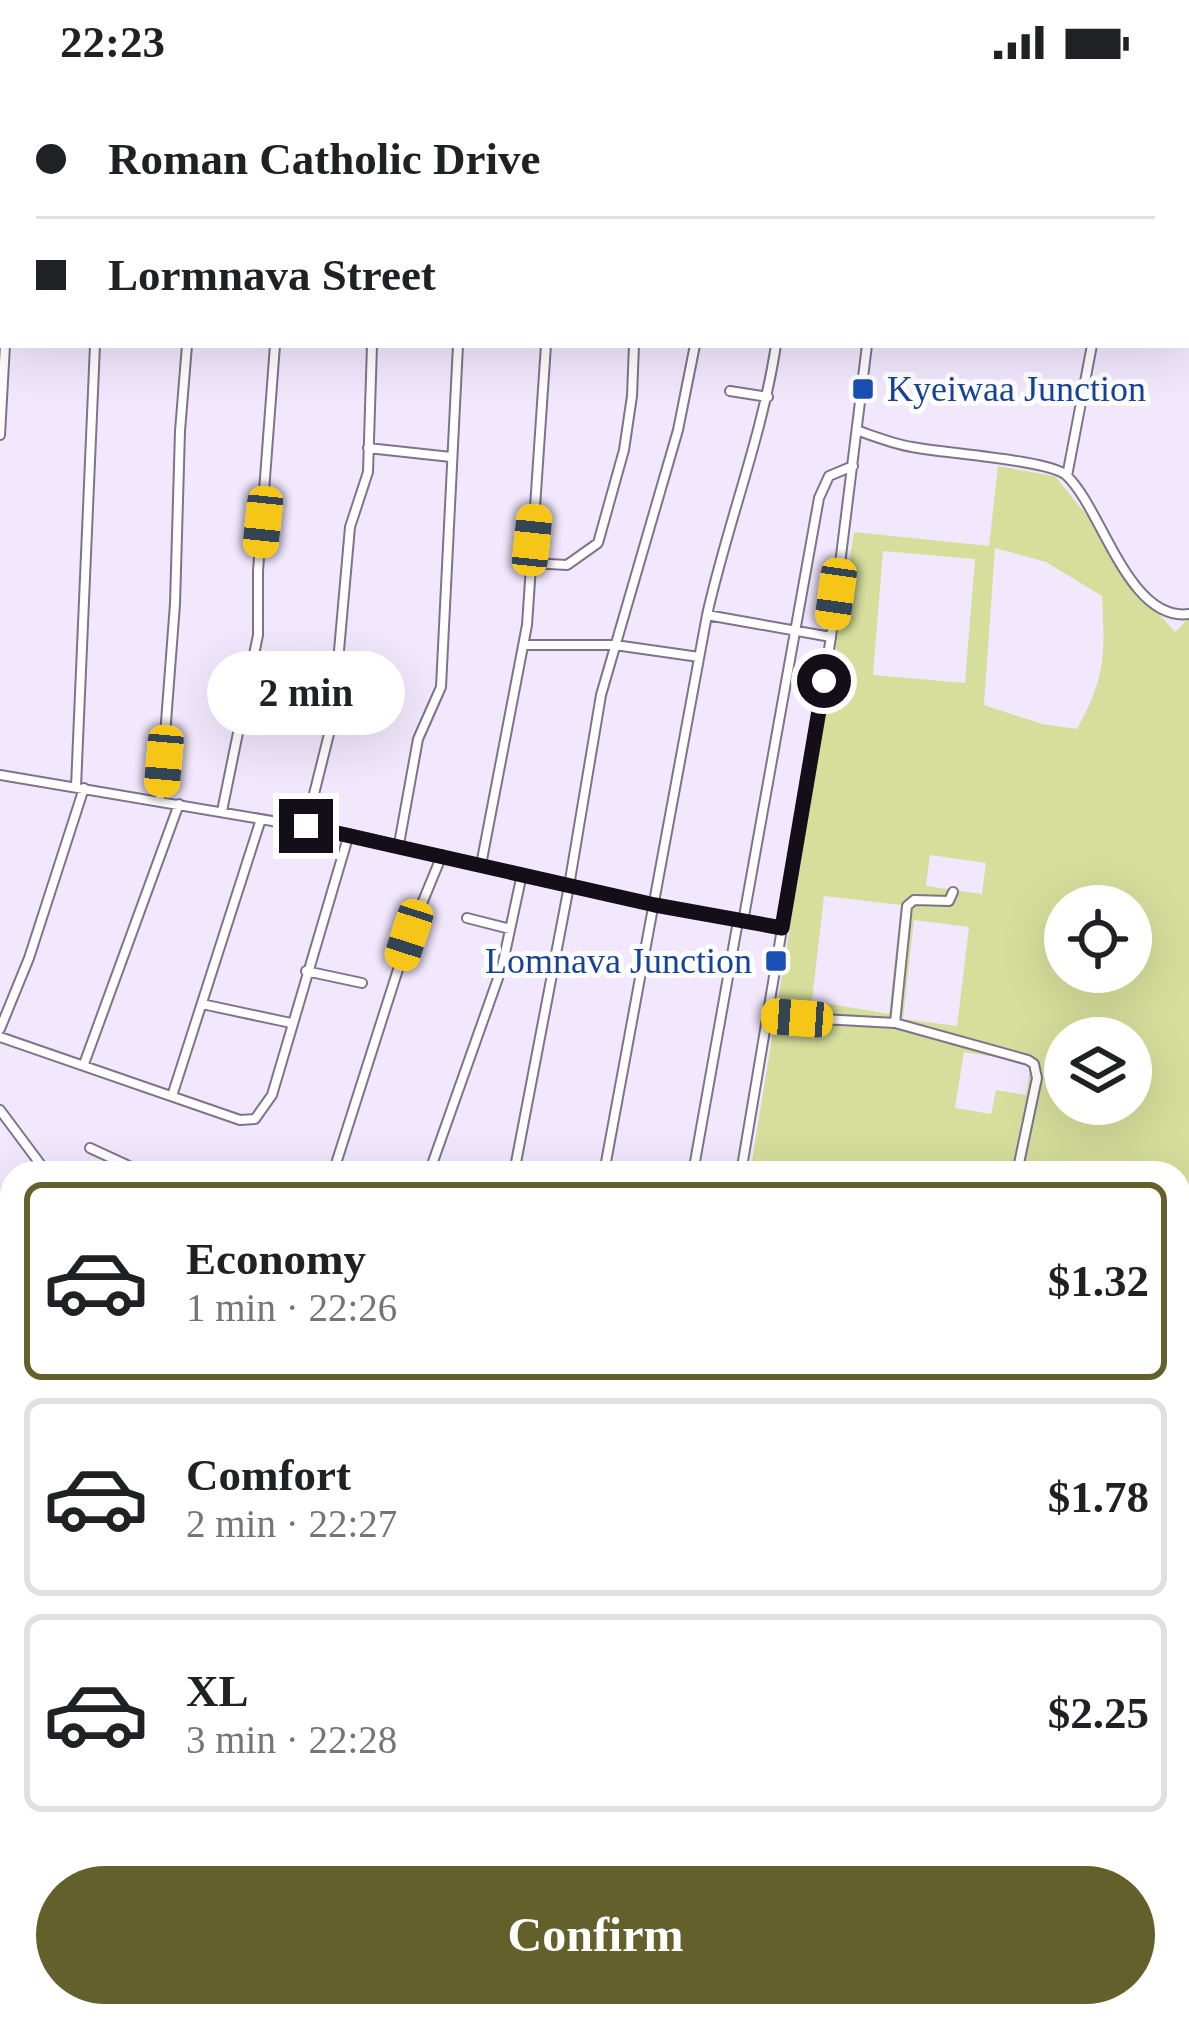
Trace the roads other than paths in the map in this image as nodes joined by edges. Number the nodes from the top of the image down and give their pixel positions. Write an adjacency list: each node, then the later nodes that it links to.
1 (5, 348): 16 (street)
2 (95, 348): 30 (street)
3 (187, 348): 31 (street)
4 (275, 348): 33 (street)
5 (372, 348): 17 (street)
6 (458, 348): 18 (street)
7 (546, 348): 21 (street)
8 (634, 348): 21 (street)
9 (694, 348): 27 (street)
10 (776, 348): 14 (street)
11 (867, 348): 15 (street)
12 (1091, 348): 20 (street)
13 (730, 392): 14 (street)
14 (768, 397): 23 (street)
15 (859, 431): 19 (street); 20 (street)
16 (0, 435)
17 (368, 448): 18 (street); 35 (street)
18 (452, 457): 37 (street)
19 (854, 466): 24 (street); 25 (street)
20 (1066, 476): 22 (street)
21 (531, 563): 26 (street)
22 (1189, 614)
23 (706, 615): 24 (street); 28 (street)
24 (796, 630): 25 (street); 45 (street)
25 (831, 637): 46 (street)
26 (525, 645): 27 (street); 39 (street)
27 (615, 645): 28 (street); 41 (street)
28 (699, 657): 43 (street)
29 (0, 775): 30 (street)
30 (80, 788): 31 (street); 54 (street)
31 (160, 800): 32 (street)
32 (178, 804): 33 (street); 55 (street)
33 (222, 811): 34 (street)
34 (261, 818): 35 (street); 50 (street)
35 (306, 826): 36 (street)
36 (349, 834): 37 (street); 48 (street)
37 (399, 844): 38 (street)
38 (442, 855): 39 (street); 61 (street)
39 (482, 865): 40 (street)
40 (522, 874): 41 (street); 47 (street)
41 (569, 886): 43 (street); 63 (street)
42 (953, 892): 53 (street)
43 (655, 905): 45 (street); 64 (street)
44 (467, 918): 47 (street)
45 (741, 921): 46 (street); 65 (street)
46 (782, 928): 51 (street)
47 (510, 929): 62 (street)
48 (306, 971): 49 (street); 52 (street)
49 (362, 982)
50 (202, 1004): 52 (street); 56 (street)
51 (766, 1016): 53 (street); 66 (street)
52 (291, 1023): 56 (street)
53 (895, 1023): 67 (street)
54 (0, 1033): 55 (street)
55 (84, 1064): 56 (street)
56 (172, 1096)
57 (0, 1110): 59 (street)
58 (90, 1148): 60 (street)
59 (38, 1161)
60 (118, 1161)
61 (337, 1161)
62 (434, 1161)
63 (516, 1161)
64 (606, 1161)
65 (695, 1161)
66 (743, 1161)
67 (1020, 1161)

